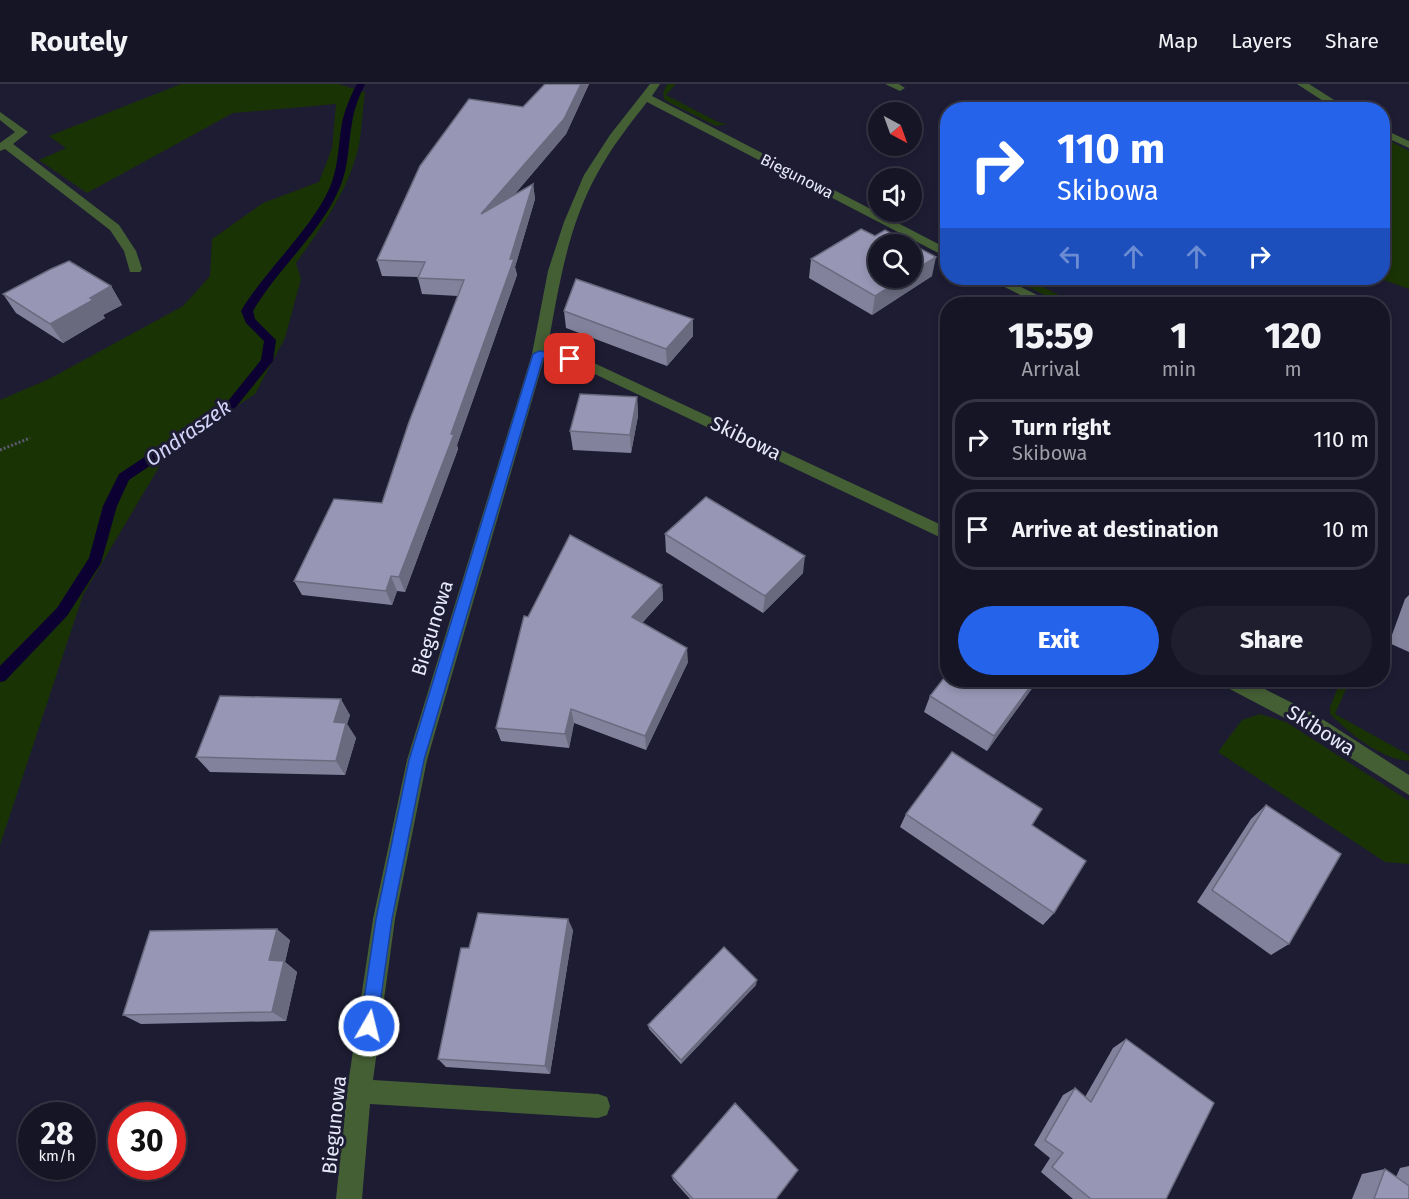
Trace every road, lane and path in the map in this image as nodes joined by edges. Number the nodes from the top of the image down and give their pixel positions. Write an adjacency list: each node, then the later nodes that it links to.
1 (1302, 84): 3 (street)
2 (650, 90): 8 (street, Biegunowa); 12 (street, Biegunowa)
3 (1332, 102)
4 (0, 116): 7 (street)
5 (1390, 136): 6 (street)
6 (1409, 145)
7 (3, 147): 9 (street)
8 (940, 250)
9 (135, 269)
10 (1009, 285): 11 (street)
11 (1033, 297)
12 (539, 354): 15 (street, Skibowa); 18 (street, Biegunowa)
13 (30, 438): 14 (path)
14 (0, 450)
15 (940, 531)
16 (1244, 687): 17 (street, Skibowa)
17 (1409, 786)
18 (359, 1091): 19 (street); 20 (street, Biegunowa)
19 (598, 1106)
20 (349, 1199)

